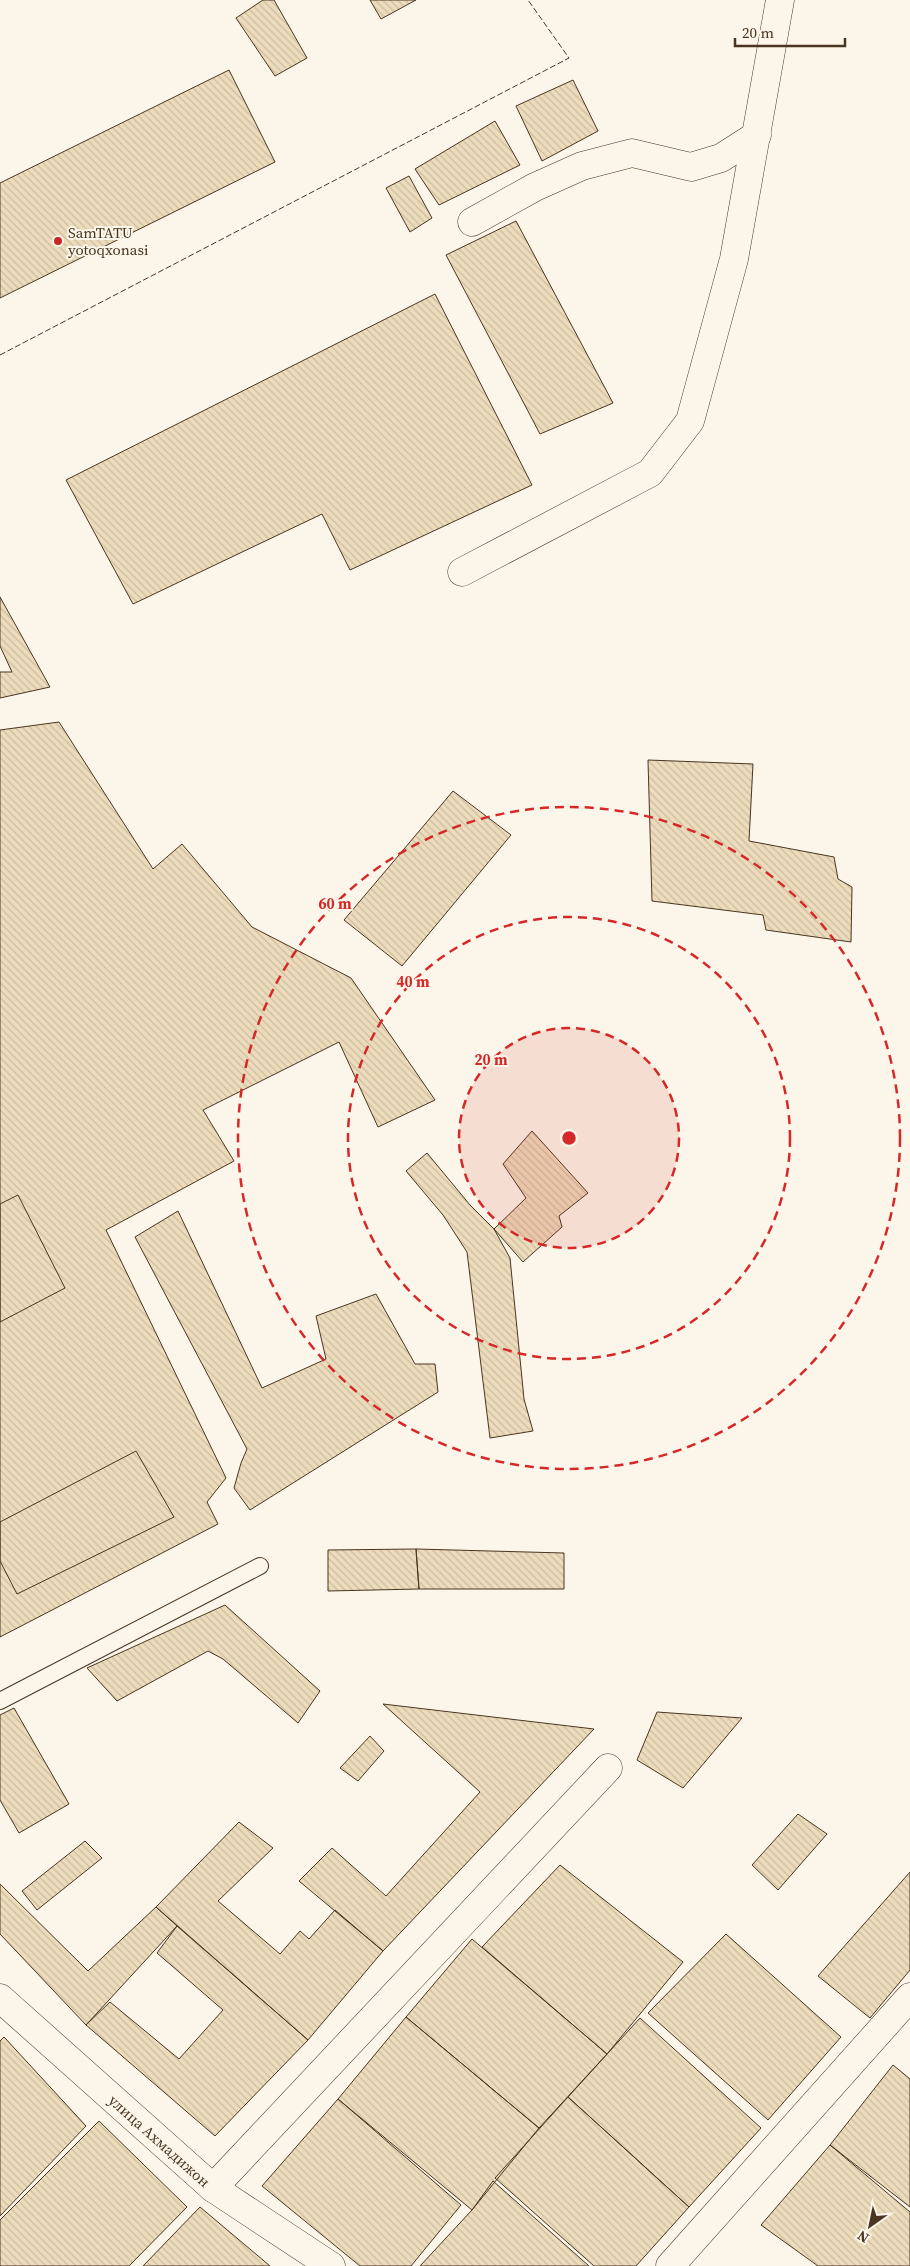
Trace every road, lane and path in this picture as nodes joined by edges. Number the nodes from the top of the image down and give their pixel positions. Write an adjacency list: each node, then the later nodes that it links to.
1 (780, 0): 2 (street)
2 (757, 135): 3 (street); 4 (street)
3 (472, 222)
4 (462, 572)
5 (260, 1566): 6 (lane)
6 (0, 1701)
7 (608, 1768): 10 (street)
8 (910, 1997): 12 (street)
9 (1, 2001): 10 (street, улица Ахмадижон)
10 (213, 2188): 11 (street, улица Ахмадижон)
11 (331, 2266)
12 (670, 2266)

